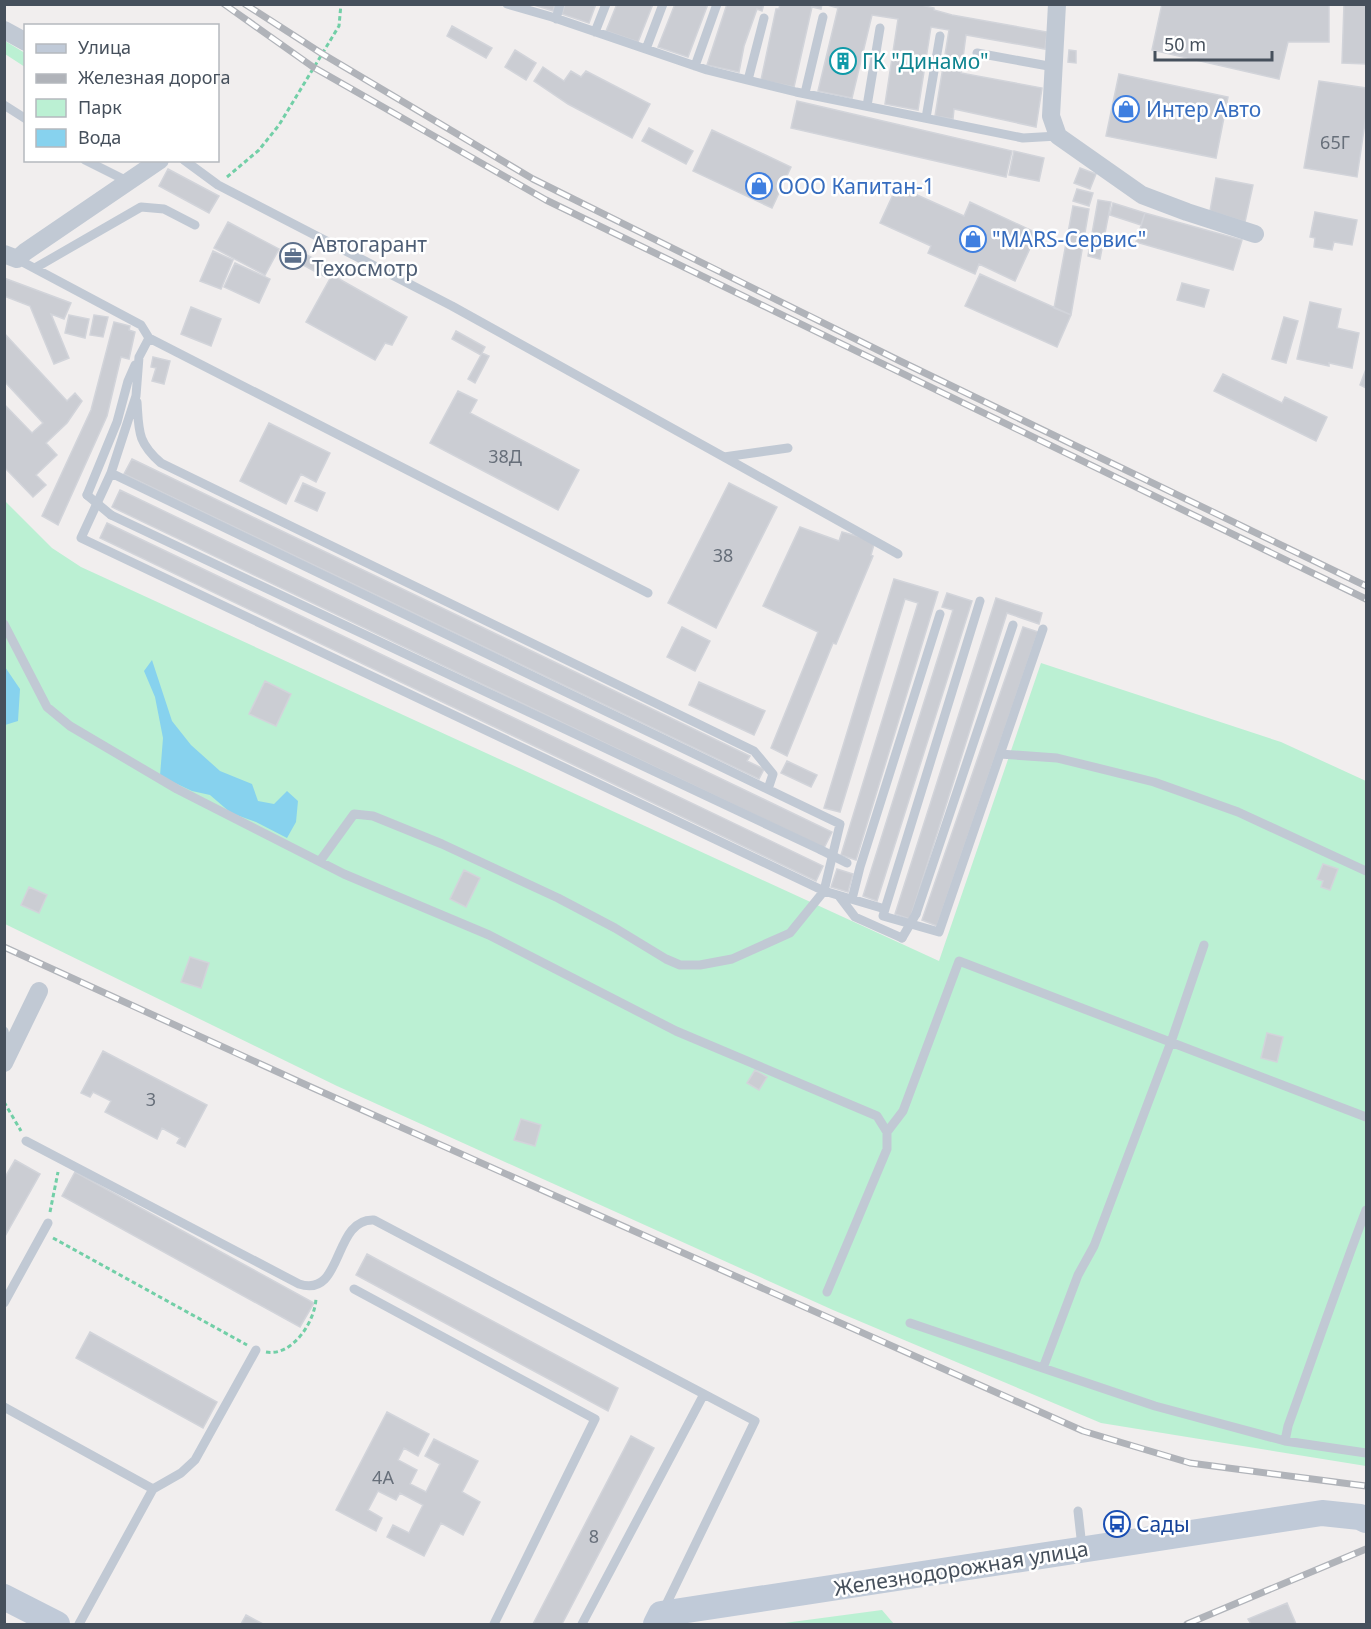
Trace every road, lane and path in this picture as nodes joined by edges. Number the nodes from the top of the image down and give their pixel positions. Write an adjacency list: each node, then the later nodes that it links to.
1 (341, 4): 31 (path)
2 (507, 4): 10 (lane)
3 (560, 4): 10 (lane)
4 (606, 4): 13 (lane)
5 (663, 4): 16 (lane)
6 (717, 4): 18 (lane)
7 (1057, 4): 19 (street)
8 (823, 17): 21 (lane)
9 (764, 18): 20 (lane)
10 (556, 19): 13 (lane)
11 (880, 28): 23 (lane)
12 (4, 30): 15 (street)
13 (595, 32): 16 (lane)
14 (939, 36): 25 (lane)
15 (24, 41)
16 (646, 49): 18 (lane)
17 (977, 53): 19 (lane)
18 (695, 66): 20 (lane)
19 (1054, 67): 26 (street)
20 (748, 80): 21 (lane)
21 (805, 93): 23 (lane)
22 (4, 105): 24 (lane)
23 (867, 106): 25 (lane)
24 (24, 118)
25 (926, 118): 26 (lane)
26 (1058, 136): 33 (street)
27 (89, 162): 30 (lane)
28 (157, 162): 30 (street)
29 (187, 162): 31 (lane)
30 (129, 182): 34 (street)
31 (218, 185): 40 (lane)
32 (195, 225): 35 (lane)
33 (1254, 234)
34 (11, 257): 35 (lane)
35 (35, 268): 36 (lane)
36 (148, 338): 37 (lane); 43 (lane)
37 (139, 357): 38 (lane); 52 (lane, bridge)
38 (136, 396): 41 (lane); 50 (lane)
39 (788, 448): 40 (lane)
40 (724, 457): 42 (lane)
41 (111, 473): 50 (lane); 54 (lane)
42 (898, 554)
43 (648, 593)
44 (980, 601): 57 (lane)
45 (940, 614): 52 (lane)
46 (4, 624): 51 (lane)
47 (1013, 625): 55 (lane, bridge)
48 (1043, 629): 49 (lane)
49 (1000, 754): 53 (lane); 57 (lane)
50 (768, 789): 54 (lane)
51 (320, 861): 54 (lane); 65 (lane)
52 (860, 867): 56 (lane)
53 (1366, 871)
54 (824, 891): 55 (lane)
55 (838, 896): 56 (lane)
56 (852, 899): 57 (lane)
57 (885, 909)
58 (1204, 945): 61 (lane)
59 (39, 991): 62 (street)
60 (4, 1031): 62 (lane)
61 (1171, 1042): 64 (lane); 65 (lane); 77 (lane)
62 (7, 1058)
63 (4, 1102): 66 (path)
64 (1366, 1118)
65 (887, 1132): 73 (lane)
66 (26, 1141): 67 (lane)
67 (60, 1159): 69 (path); 71 (lane)
68 (1366, 1210): 80 (lane)
69 (48, 1223): 70 (lane)
70 (43, 1233): 74 (lane); 76 (path)
71 (315, 1286): 76 (path); 78 (lane)
72 (354, 1289): 90 (lane)
73 (827, 1292)
74 (4, 1303)
75 (910, 1323): 77 (lane)
76 (256, 1350): 82 (lane)
77 (1043, 1368): 80 (lane)
78 (704, 1394): 87 (lane); 91 (lane)
79 (4, 1407): 82 (lane)
80 (1285, 1441): 81 (lane)
81 (1366, 1453)
82 (153, 1489): 89 (lane)
83 (1078, 1510): 85 (lane)
84 (1366, 1520): 85 (street, Железнодорожная улица)
85 (1082, 1549): 87 (street, Железнодорожная улица)
86 (4, 1597): 88 (street)
87 (665, 1619)
88 (57, 1624)
89 (79, 1624)
90 (494, 1624)
91 (582, 1624)

